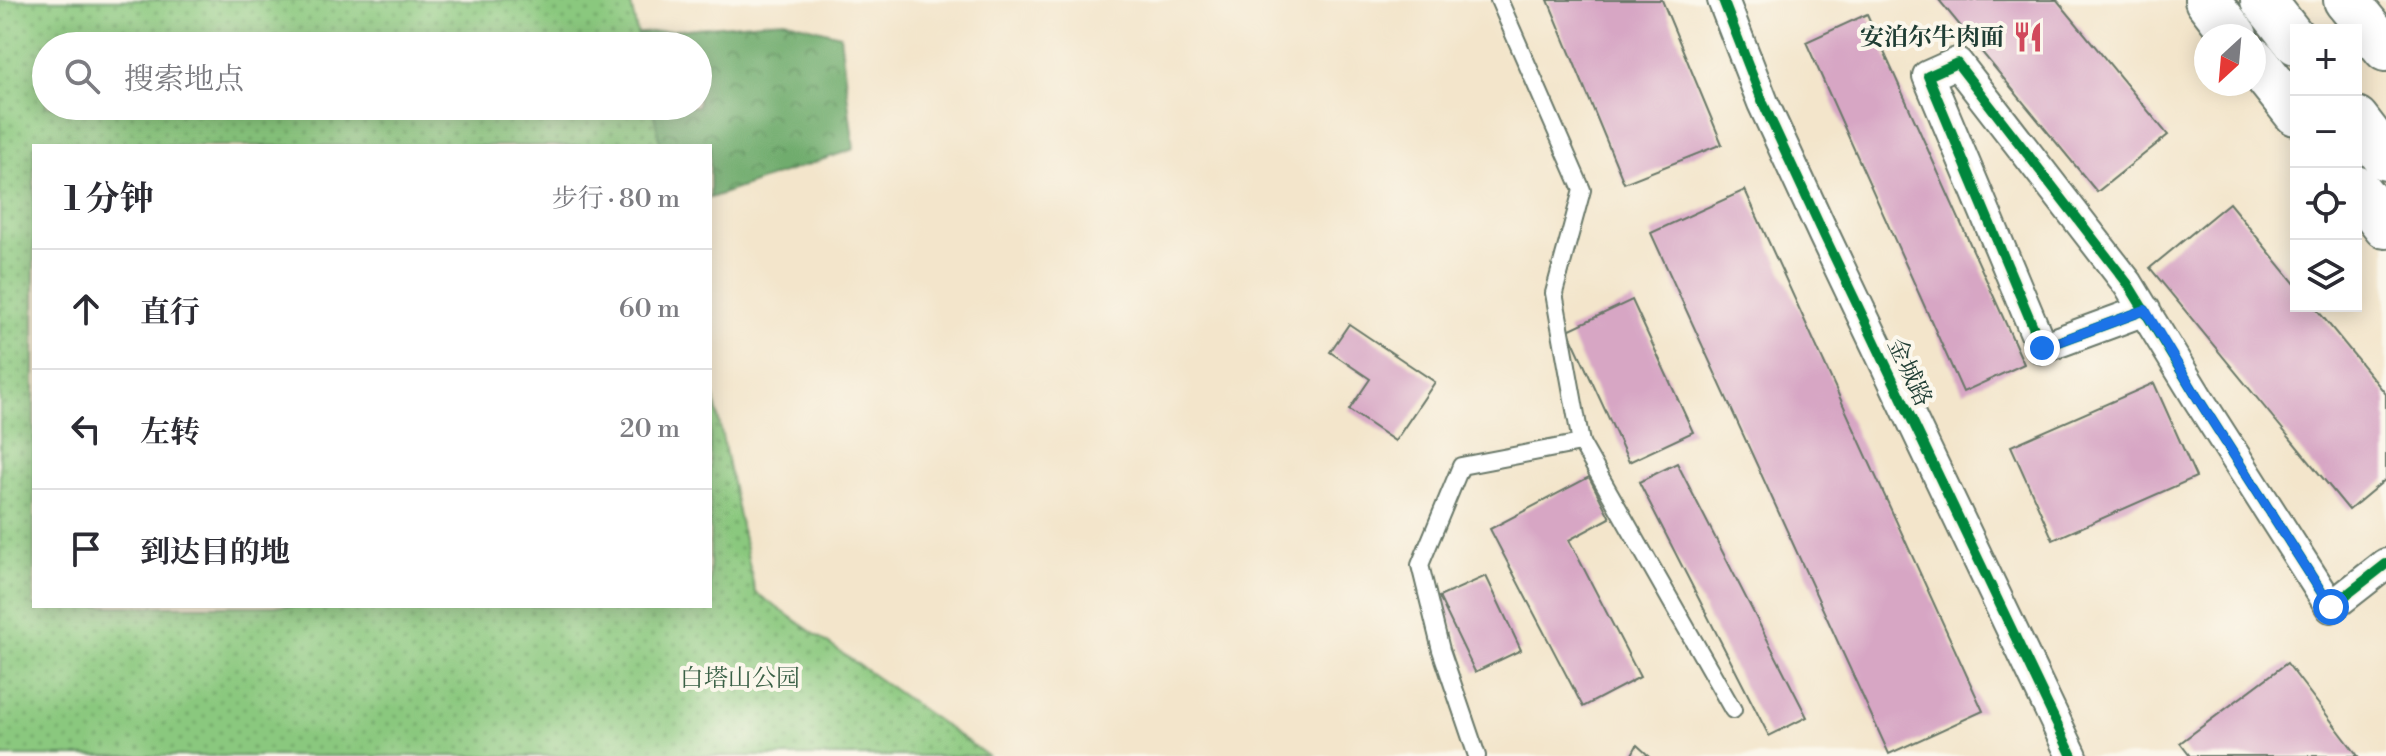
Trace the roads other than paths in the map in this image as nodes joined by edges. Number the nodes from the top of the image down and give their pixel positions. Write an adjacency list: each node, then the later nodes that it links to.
1 (1499, 0): 16 (lane)
2 (1723, 0): 20 (street, 金城路)
3 (2207, 0): 6 (main road)
4 (2263, 0): 7 (main road)
5 (2346, 0): 8 (main road)
6 (2226, 24)
7 (2290, 34)
8 (2386, 49)
9 (2266, 75): 10 (main road)
10 (2290, 105)
11 (2362, 127): 12 (main road)
12 (2386, 158)
13 (2362, 196): 14 (main road)
14 (2386, 226)
15 (2145, 310): 15 (street); 17 (street)
16 (1581, 443): 18 (lane); 19 (lane)
17 (2386, 564)
18 (1733, 710)
19 (1477, 756)
20 (2072, 756)

